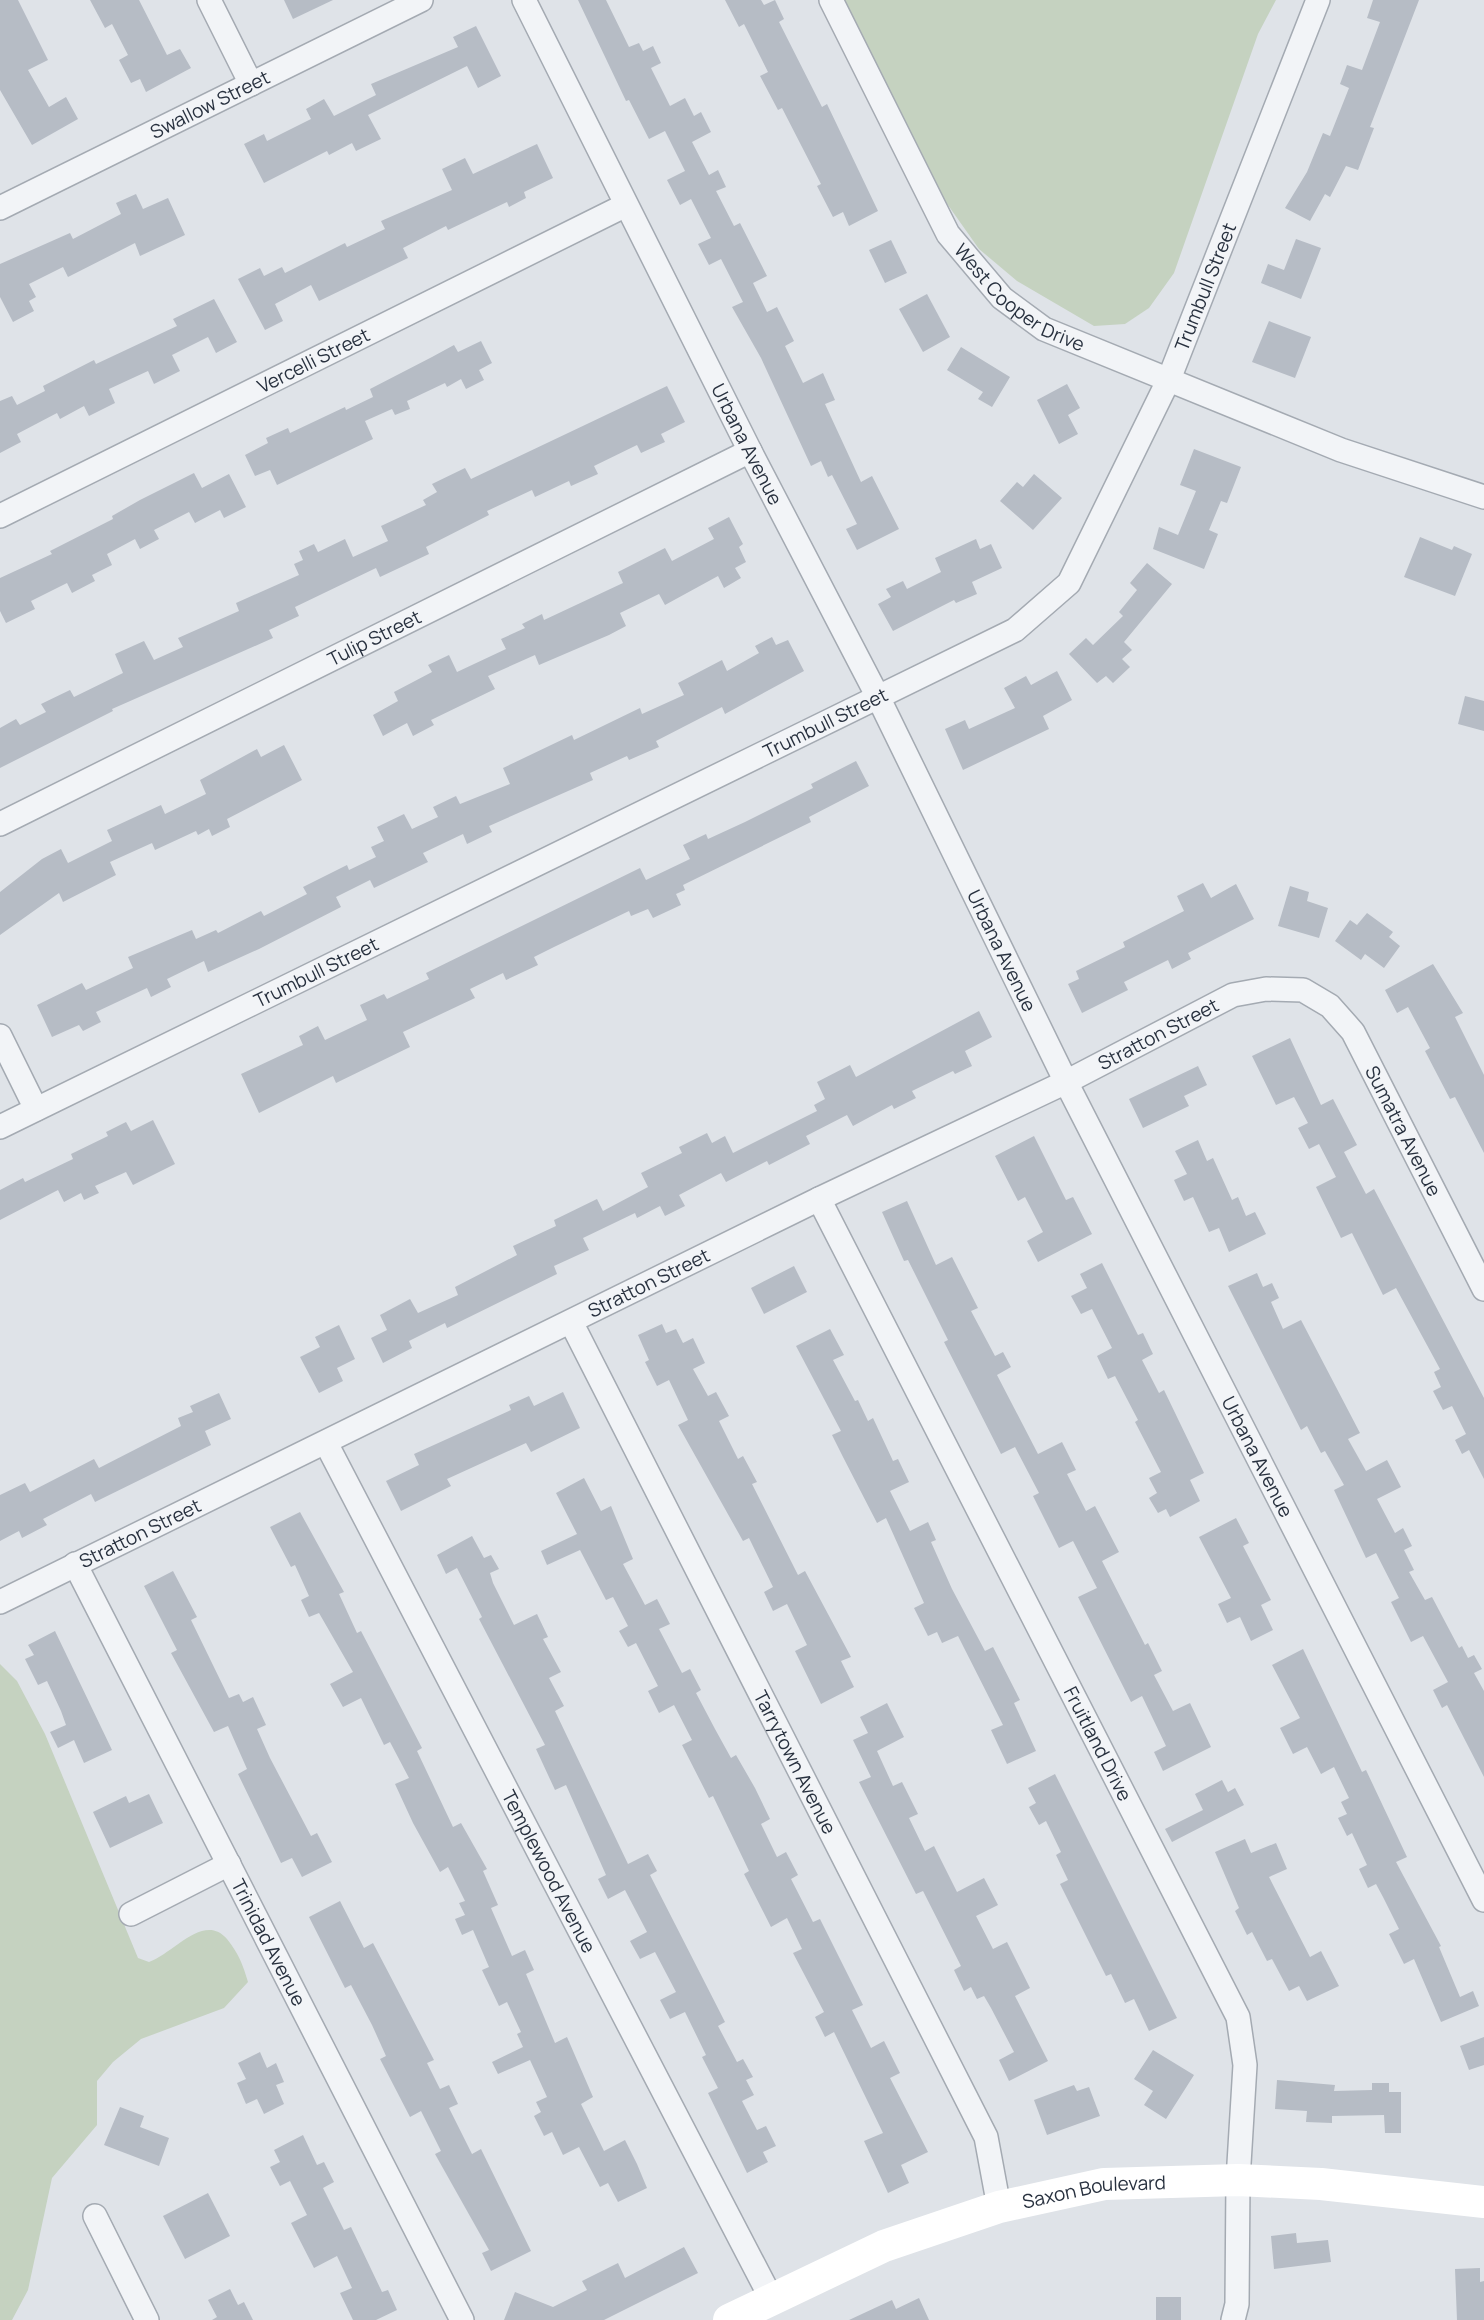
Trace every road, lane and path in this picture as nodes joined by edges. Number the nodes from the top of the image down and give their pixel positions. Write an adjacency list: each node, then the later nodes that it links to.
1 (209, 0): 6 (street)
2 (421, 0): 6 (street, Swallow Street)
3 (524, 0): 7 (street, Urbana Avenue)
4 (831, 0): 9 (street, West Cooper Drive)
5 (1318, 0): 9 (street, Trumbull Street)
6 (251, 84): 8 (street, Swallow Street)
7 (626, 205): 10 (street, Urbana Avenue); 12 (street, Vercelli Street)
8 (0, 208)
9 (1169, 379): 11 (street, West Cooper Drive); 13 (street, Trumbull Street)
10 (750, 451): 13 (street, Urbana Avenue); 14 (street, Tulip Street)
11 (1484, 496)
12 (0, 516)
13 (879, 699): 17 (street, Urbana Avenue); 18 (street, Trumbull Street)
14 (0, 824)
15 (1303, 990): 17 (street, Stratton Street); 21 (street, Sumatra Avenue)
16 (0, 1036): 18 (street)
17 (1066, 1083): 20 (street, Stratton Street); 27 (street, Urbana Avenue)
18 (36, 1109): 19 (street, Trumbull Street)
19 (0, 1127)
20 (819, 1199): 22 (street, Stratton Street); 29 (street, Fruitland Drive)
21 (1484, 1289)
22 (571, 1322): 23 (street, Stratton Street); 31 (street, Tarrytown Avenue)
23 (326, 1443): 24 (street, Stratton Street); 33 (street, Templewood Avenue)
24 (75, 1564): 25 (street, Stratton Street); 26 (street, Trinidad Avenue)
25 (0, 1602)
26 (229, 1864): 28 (street); 35 (street, Trinidad Avenue)
27 (1484, 1900)
28 (131, 1914)
29 (1238, 2180): 30 (main road, Saxon Boulevard); 31 (main road, Saxon Boulevard); 37 (street, Fruitland Drive)
30 (1484, 2202)
31 (999, 2207): 33 (main road, Saxon Boulevard)
32 (95, 2216): 34 (street)
33 (772, 2300): 36 (main road, Saxon Boulevard)
34 (147, 2320)
35 (462, 2320)
36 (729, 2320)
37 (1233, 2320)

